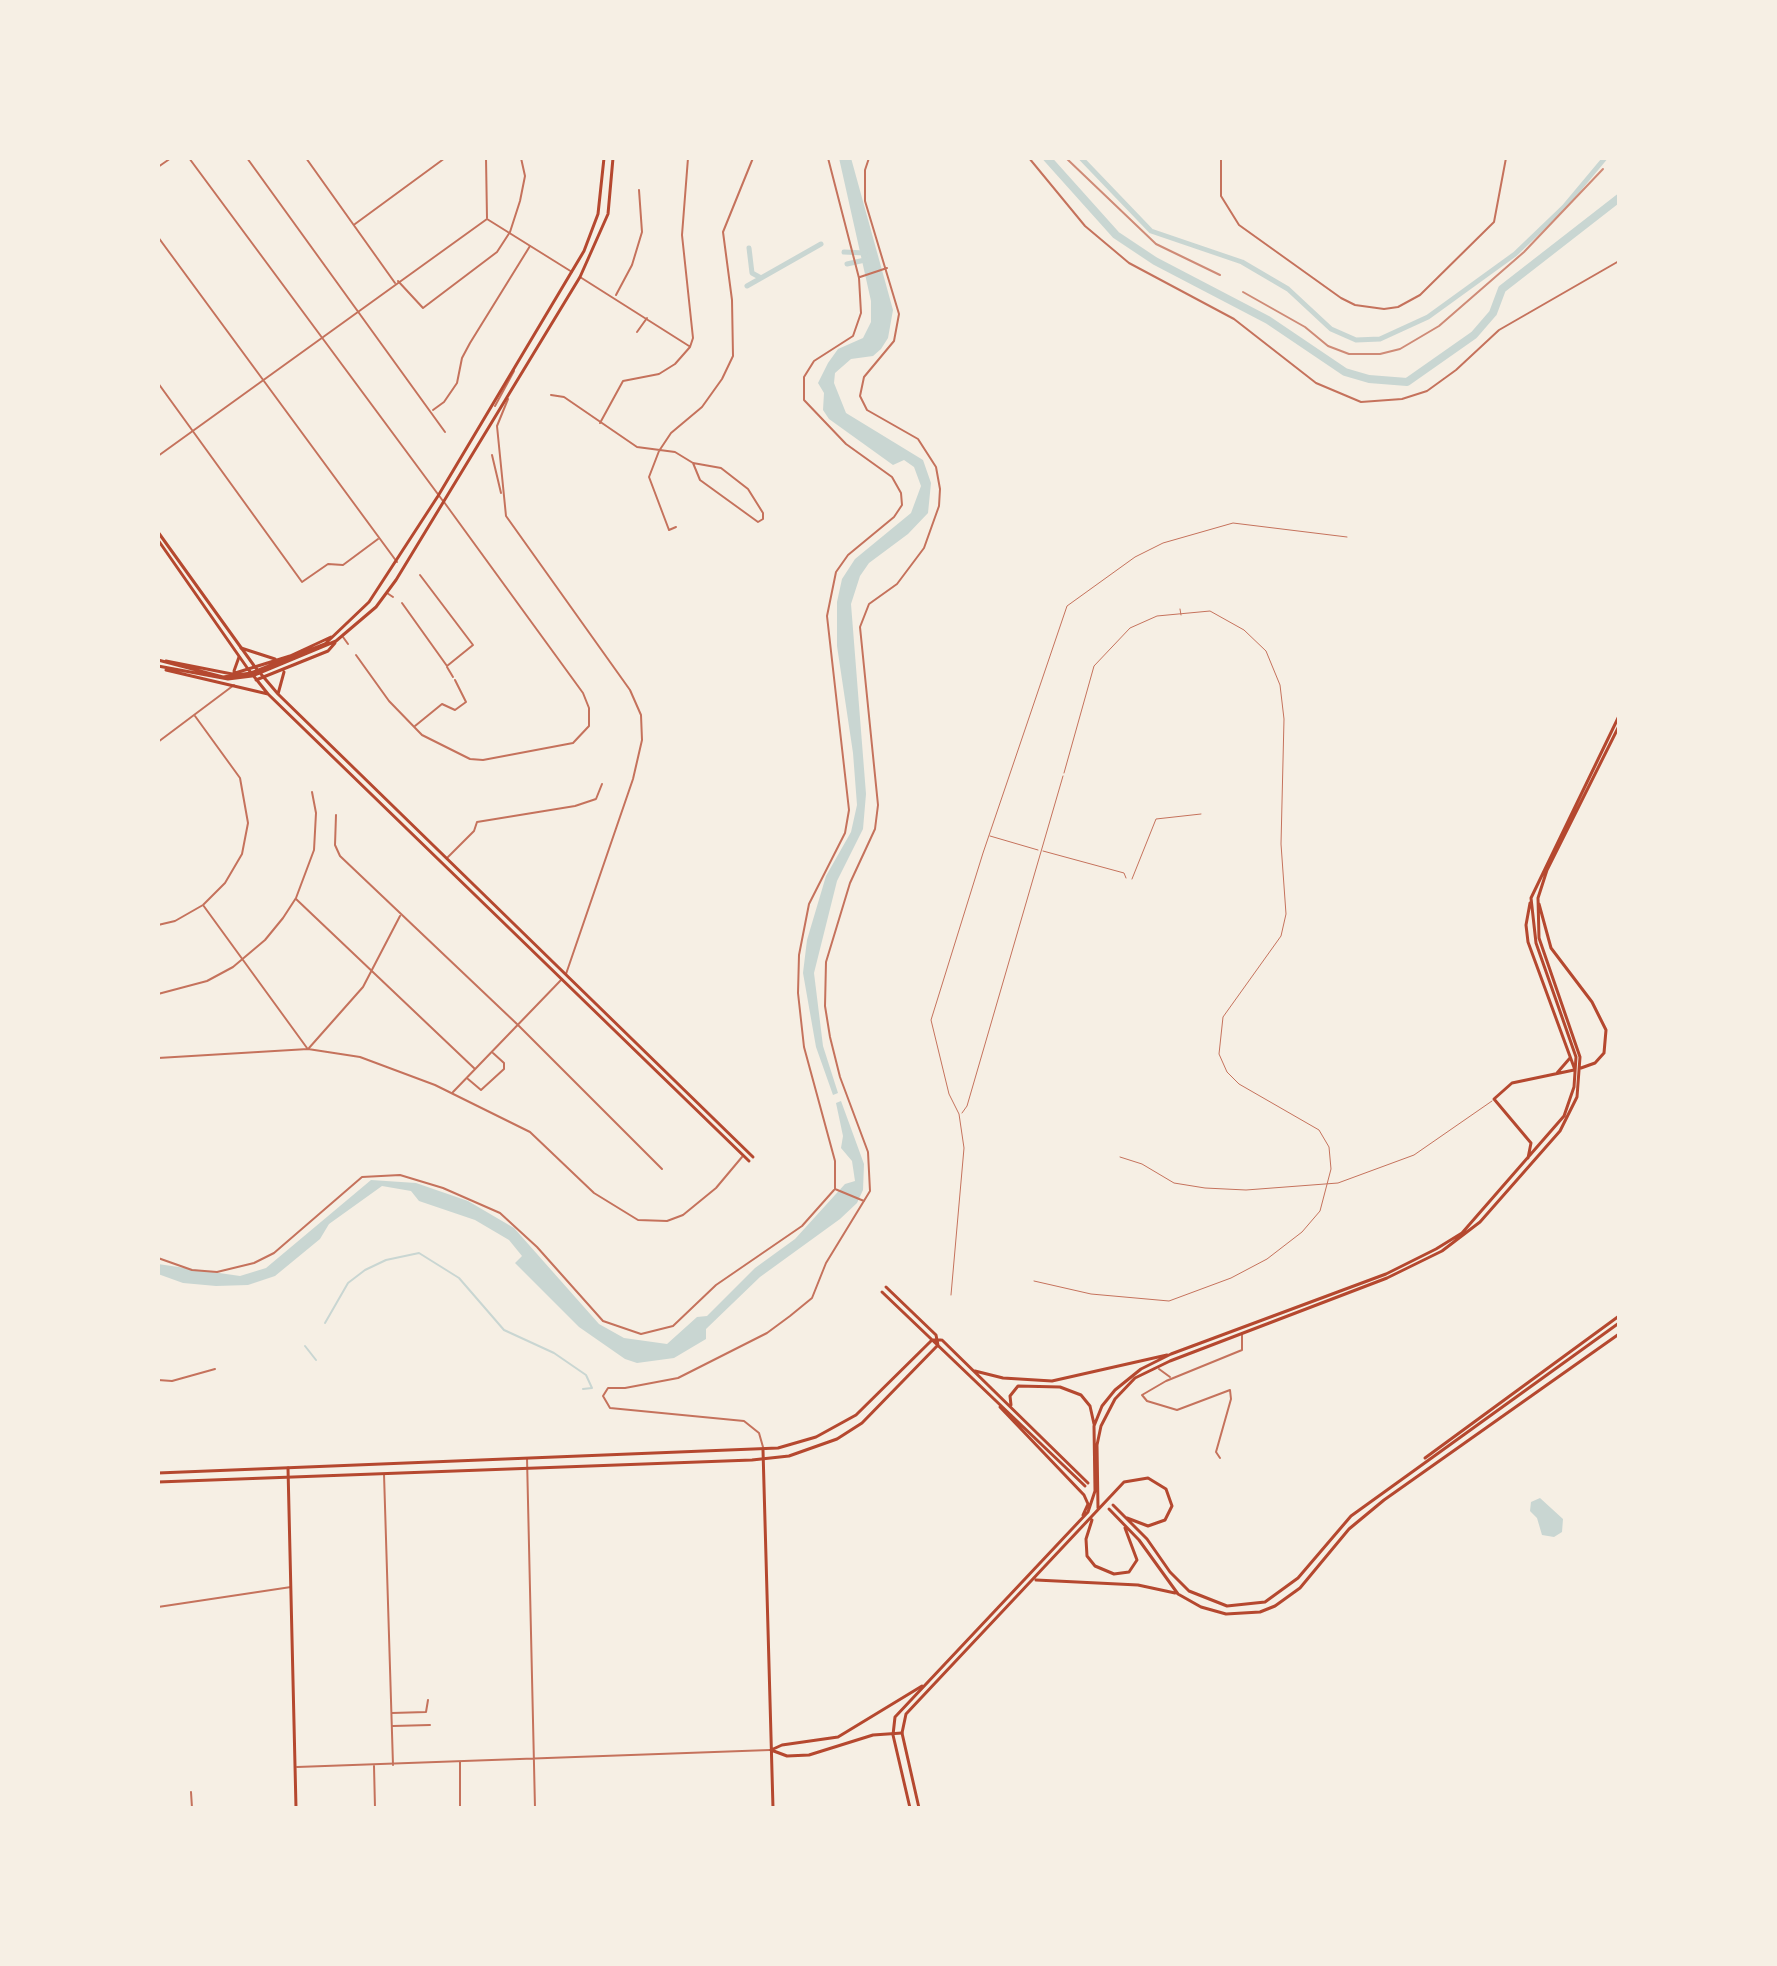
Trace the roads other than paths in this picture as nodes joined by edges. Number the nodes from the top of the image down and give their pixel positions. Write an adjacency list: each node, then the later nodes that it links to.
1 (171, 158): 17 (street)
2 (189, 158): 34 (street)
3 (247, 158): 31 (street)
4 (306, 158): 20 (street)
5 (445, 158): 20 (street)
6 (486, 158): 19 (street)
7 (521, 158): 21 (street)
8 (604, 158): 26 (main road)
9 (613, 158): 27 (main road)
10 (688, 158): 35 (street)
11 (753, 158): 46 (street)
12 (828, 158): 28 (street)
13 (869, 158): 25 (street)
14 (1029, 158): 24 (street)
15 (1506, 158): 16 (street)
16 (1222, 159)
17 (158, 167)
18 (639, 190): 30 (street)
19 (487, 219): 21 (street); 29 (street)
20 (354, 225): 29 (street)
21 (509, 234): 23 (street); 29 (street)
22 (158, 237): 37 (street)
23 (530, 246): 26 (street); 42 (street)
24 (1619, 261)
25 (887, 268): 28 (street); 139 (street)
26 (573, 272): 36 (main road)
27 (580, 277): 30 (street); 39 (main road)
28 (860, 277): 138 (street)
29 (397, 282): 31 (street)
30 (616, 297): 32 (street)
31 (357, 312): 34 (street); 42 (street)
32 (648, 317): 33 (street); 35 (street)
33 (637, 332)
34 (321, 338): 37 (street); 51 (street)
35 (690, 347): 43 (street)
36 (518, 362): 41 (street); 51 (main road)
37 (262, 381): 44 (street); 56 (street)
38 (158, 383): 44 (street)
39 (513, 387): 50 (street); 52 (main road)
40 (551, 395): 43 (street)
41 (495, 406)
42 (432, 410): 45 (street)
43 (600, 423): 46 (street)
44 (192, 431): 48 (street); 56 (street)
45 (445, 432)
46 (659, 451): 49 (street); 53 (street)
47 (492, 455): 50 (street)
48 (158, 456)
49 (693, 463): 49 (street)
50 (501, 495): 112 (street)
51 (438, 496): 52 (street); 60 (main road)
52 (444, 502): 61 (main road); 89 (street)
53 (676, 527)
54 (158, 532): 70 (main road)
55 (1347, 537): 97 (street)
56 (379, 539): 60 (street)
57 (158, 540): 58 (main road)
58 (163, 547): 59 (street); 72 (main road)
59 (158, 551)
60 (397, 562): 68 (main road)
61 (406, 564): 62 (street); 64 (main road)
62 (412, 568)
63 (420, 575): 76 (street)
64 (386, 593): 65 (street); 67 (main road)
65 (393, 597)
66 (402, 603): 76 (street)
67 (343, 637): 68 (main road); 69 (street)
68 (335, 638): 73 (main road); 79 (main road); 80 (main road)
69 (348, 644)
70 (241, 648): 73 (main road); 80 (main road)
71 (356, 655): 89 (street)
72 (239, 657): 78 (main road); 81 (main road)
73 (279, 659): 79 (main road); 80 (main road)
74 (158, 660): 77 (main road); 81 (main road)
75 (159, 666): 77 (main road); 83 (main road)
76 (447, 666): 89 (street)
77 (174, 668): 80 (main road)
78 (248, 669): 80 (main road); 81 (main road); 82 (main road)
79 (285, 671): 80 (main road); 85 (main road)
80 (260, 672): 82 (main road); 85 (main road)
81 (232, 674): 83 (main road)
82 (256, 680): 84 (main road)
83 (234, 685): 84 (main road); 86 (street)
84 (268, 694): 92 (main road)
85 (278, 694): 91 (main road)
86 (195, 716): 90 (street); 107 (street)
87 (1619, 716): 106 (main road)
88 (1619, 726): 105 (main road)
89 (414, 727)
90 (158, 742)
91 (353, 767): 92 (main road); 99 (main road)
92 (349, 772): 103 (main road)
93 (602, 784): 99 (street)
94 (312, 792): 104 (street)
95 (1201, 814): 101 (street)
96 (336, 815): 108 (street)
97 (990, 836): 98 (street); 128 (street)
98 (1041, 851): 100 (street); 128 (street); 137 (street)
99 (447, 858): 102 (main road)
100 (1126, 878)
101 (1132, 879)
102 (480, 889): 103 (main road); 112 (main road)
103 (475, 894): 113 (main road)
104 (296, 898): 110 (street); 111 (street)
105 (1538, 898): 123 (main road); 147 (main road)
106 (1531, 901): 119 (main road); 135 (main road)
107 (203, 905): 109 (street); 110 (street)
108 (401, 915): 111 (street); 115 (street)
109 (158, 925)
110 (244, 960): 114 (street); 116 (street)
111 (372, 971): 116 (street); 122 (street)
112 (567, 973): 113 (street); 120 (main road)
113 (562, 979): 115 (street); 121 (main road)
114 (158, 994)
115 (518, 1025): 117 (street); 136 (street)
116 (308, 1049): 118 (street); 126 (street)
117 (492, 1052): 122 (street); 125 (street)
118 (158, 1058)
119 (1570, 1058): 123 (main road); 124 (main road)
120 (654, 1059): 121 (main road); 129 (main road)
121 (650, 1065): 130 (main road)
122 (475, 1069): 125 (street)
123 (1573, 1070): 124 (main road)
124 (1553, 1075): 127 (main road)
125 (467, 1078): 126 (street)
126 (452, 1093): 131 (street)
127 (1494, 1099): 135 (main road); 137 (street)
128 (959, 1114): 144 (street)
129 (729, 1132): 130 (main road); 132 (main road)
130 (723, 1137): 131 (main road)
131 (743, 1155): 134 (main road)
132 (753, 1157)
133 (1120, 1157): 137 (street)
134 (749, 1161)
135 (1527, 1161): 151 (main road)
136 (662, 1169)
137 (1328, 1184): 141 (street)
138 (835, 1189): 139 (street); 140 (street)
139 (865, 1201): 162 (street)
140 (158, 1258)
141 (1034, 1281)
142 (886, 1287): 149 (main road)
143 (882, 1292): 149 (main road)
144 (951, 1295)
145 (1619, 1316): 166 (main road)
146 (1619, 1323): 160 (main road)
147 (1242, 1333): 155 (street); 178 (main road)
148 (1619, 1334): 161 (main road)
149 (937, 1338): 150 (main road); 154 (main road); 162 (main road)
150 (938, 1345): 157 (main road); 165 (main road)
151 (1171, 1354): 154 (main road); 159 (main road)
152 (1158, 1368): 155 (street)
153 (215, 1369): 156 (street)
154 (973, 1370): 158 (main road)
155 (1171, 1379): 164 (street)
156 (158, 1380)
157 (991, 1396): 158 (main road); 180 (main road)
158 (1012, 1409): 159 (main road)
159 (1094, 1426): 180 (main road)
160 (1464, 1433): 161 (main road); 166 (main road)
161 (1469, 1440): 176 (main road)
162 (763, 1450): 163 (main road); 165 (main road)
163 (527, 1458): 167 (main road); 168 (street)
164 (1220, 1458)
165 (764, 1460): 168 (main road); 193 (main road)
166 (1420, 1464): 175 (main road)
167 (288, 1468): 169 (main road); 172 (main road)
168 (527, 1469): 171 (main road); 194 (street)
169 (226, 1471): 170 (main road); 173 (main road)
170 (158, 1473)
171 (384, 1473): 172 (main road); 188 (street)
172 (288, 1477): 173 (main road); 183 (main road)
173 (226, 1480): 174 (main road)
174 (158, 1482)
175 (1379, 1494): 176 (main road); 181 (main road)
176 (1384, 1500): 184 (main road)
177 (1111, 1507): 181 (main road)
178 (1098, 1508): 179 (main road); 181 (main road)
179 (1093, 1517): 181 (main road); 182 (main road)
180 (1081, 1519): 186 (main road)
181 (1122, 1519): 184 (main road)
182 (1032, 1582): 184 (main road); 191 (main road)
183 (291, 1587): 185 (street); 198 (main road)
184 (1178, 1594)
185 (158, 1607)
186 (922, 1686): 192 (main road); 193 (main road)
187 (428, 1700): 188 (street)
188 (391, 1714): 190 (street)
189 (430, 1725): 190 (street)
190 (392, 1726): 197 (street)
191 (902, 1733): 192 (main road); 207 (main road)
192 (893, 1735): 193 (main road); 206 (main road)
193 (771, 1750): 194 (street); 205 (main road)
194 (534, 1759): 195 (street); 204 (street)
195 (460, 1762): 197 (street); 203 (street)
196 (374, 1765): 197 (street); 198 (street); 202 (street)
197 (393, 1765)
198 (295, 1767): 201 (main road)
199 (191, 1792): 200 (street)
200 (192, 1808)
201 (296, 1808)
202 (375, 1808)
203 (460, 1808)
204 (535, 1808)
205 (773, 1808)
206 (910, 1808)
207 (919, 1808)

